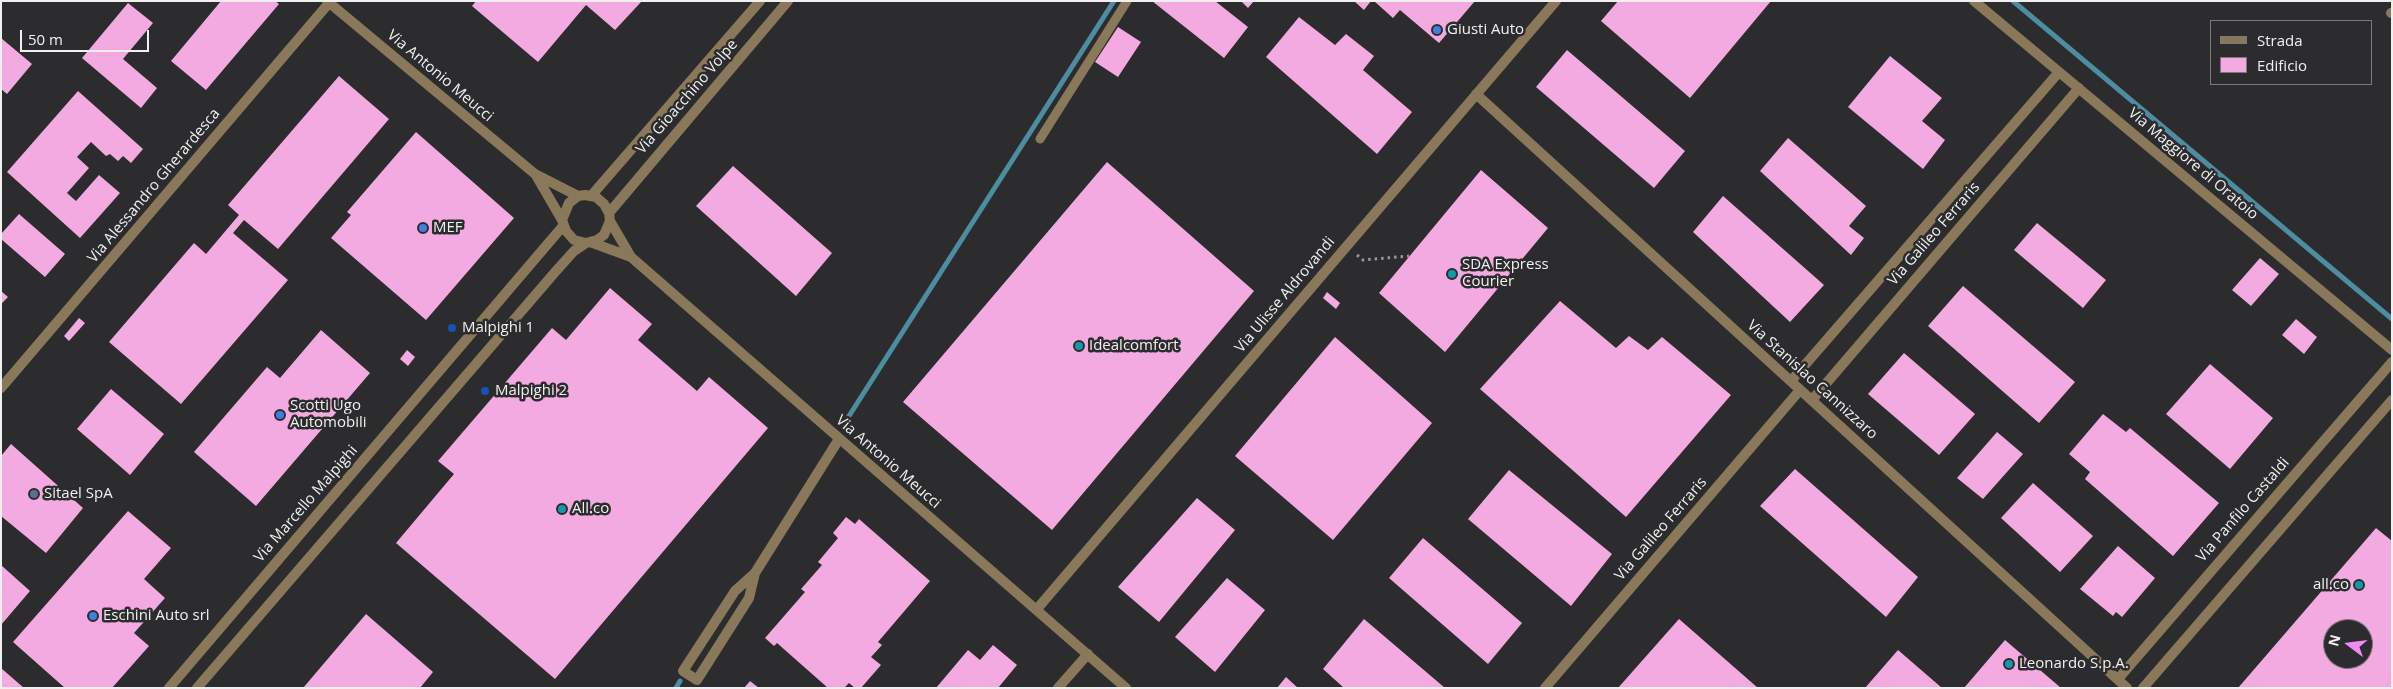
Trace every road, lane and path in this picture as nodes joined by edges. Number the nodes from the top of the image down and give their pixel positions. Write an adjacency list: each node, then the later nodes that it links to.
1 (760, 1): 13 (street, Via Gioacchino Volpe)
2 (788, 1): 14 (street, Via Gioacchino Volpe)
3 (1127, 1): 10 (lane)
4 (1556, 1): 9 (street, Via Ulisse Aldrovandi)
5 (1974, 1): 7 (street, Via Maggiore di Oratoio)
6 (328, 2): 11 (street, Via Antonio Meucci); 23 (street, Via Alessandro Gherardesca)
7 (2059, 72): 8 (street, Via Maggiore di Oratoio); 22 (street, Via Galileo Ferraris)
8 (2079, 88): 20 (street, Via Maggiore di Oratoio); 25 (street, Via Galileo Ferraris)
9 (1476, 94): 22 (street, Via Stanislao Cannizzaro); 29 (street, Via Ulisse Aldrovandi)
10 (1040, 139)
11 (535, 174): 12 (street, Via Antonio Meucci); 15 (street, Via Antonio Meucci)
12 (578, 196): 13 (street, Via Antonio Meucci); 15 (street)
13 (592, 196): 14 (street, Via Antonio Meucci)
14 (609, 217): 16 (street); 18 (street, Via Antonio Meucci)
15 (563, 223): 16 (street, Via Antonio Meucci); 32 (street, Via Marcello Malpighi)
16 (588, 243): 18 (street, Via Antonio Meucci); 33 (street)
17 (1409, 256): 19 (path)
18 (631, 257): 27 (street, Via Antonio Meucci)
19 (1363, 260)
20 (2392, 350)
21 (2392, 362): 31 (street, Via Panfilo Castaldi)
22 (1791, 381): 24 (street, Via Stanislao Cannizzaro)
23 (1, 388)
24 (1800, 390): 25 (street, Via Stanislao Cannizzaro); 36 (street, Via Galileo Ferraris)
25 (1812, 400): 31 (street, Via Stanislao Cannizzaro)
26 (2392, 400): 37 (street)
27 (839, 439): 28 (street); 29 (street, Via Antonio Meucci)
28 (755, 573): 28 (street)
29 (1037, 609): 30 (street, Via Antonio Meucci)
30 (1088, 654): 34 (street); 35 (street, Via Antonio Meucci)
31 (2123, 685)
32 (168, 688)
33 (197, 688)
34 (1058, 688)
35 (1126, 688)
36 (1546, 688)
37 (2143, 688)

